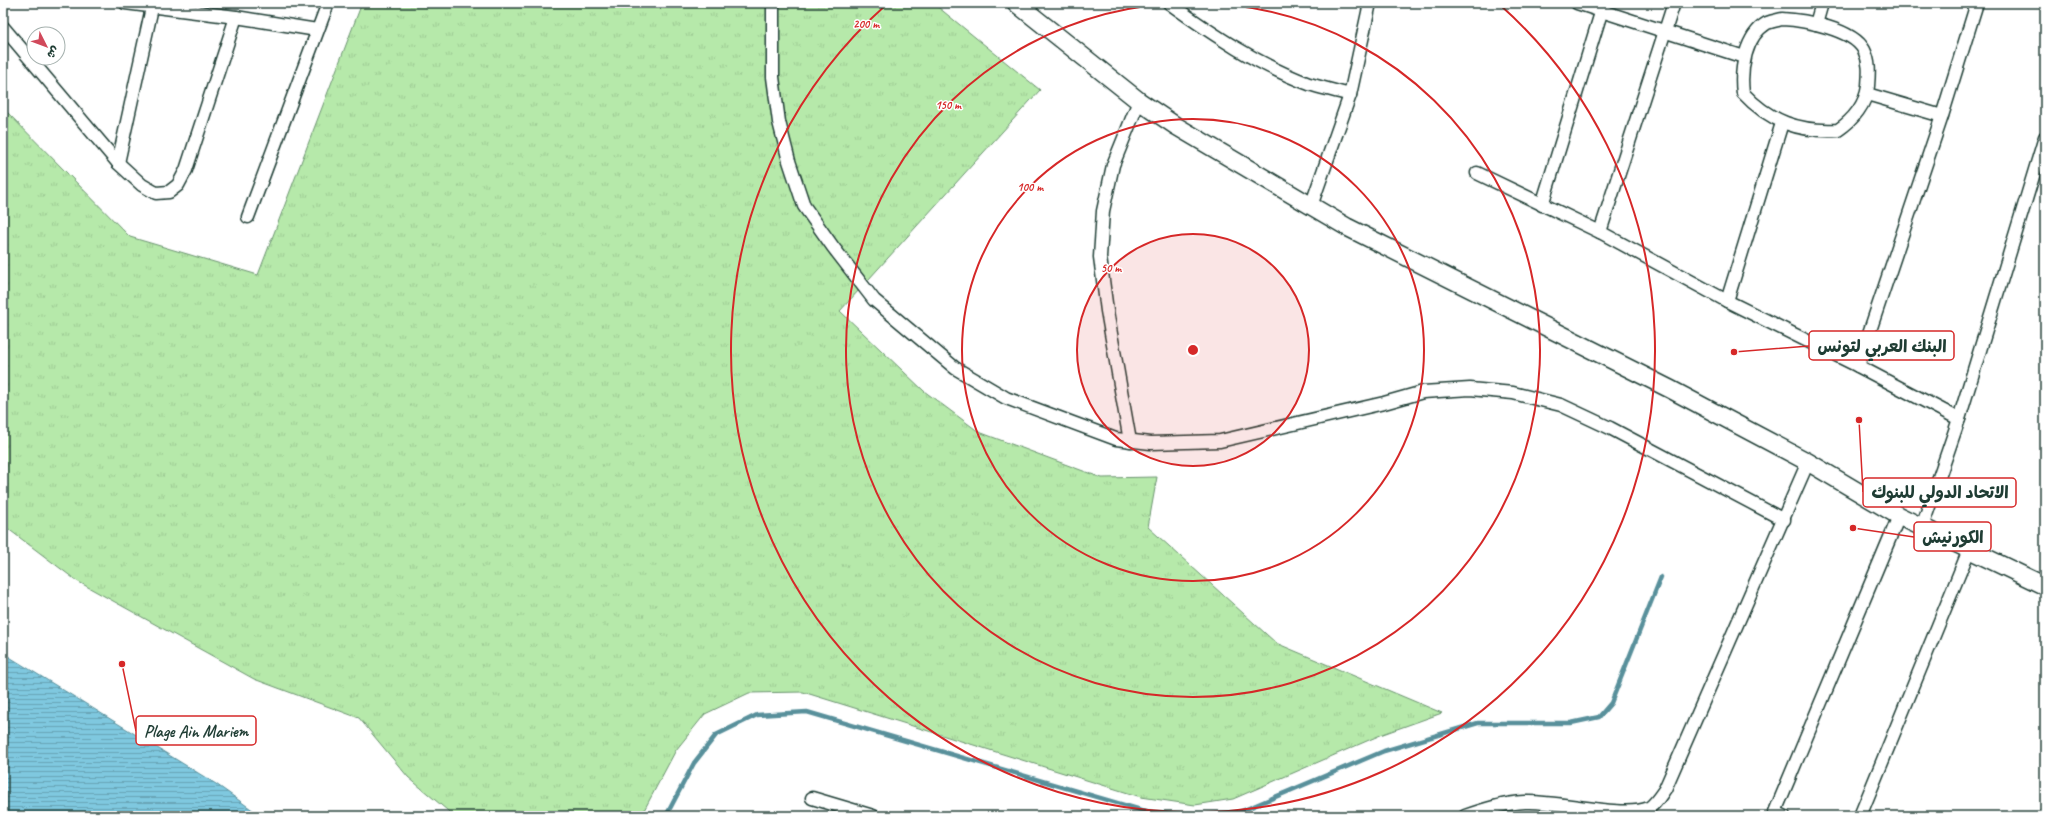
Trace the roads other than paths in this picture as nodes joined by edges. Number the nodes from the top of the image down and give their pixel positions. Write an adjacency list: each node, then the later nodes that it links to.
1 (125, 3): 11 (street)
2 (328, 3): 16 (street)
3 (773, 3): 34 (street)
4 (1016, 3): 21 (main road)
5 (1169, 3): 19 (street)
6 (1370, 3): 19 (street)
7 (1577, 3): 12 (street)
8 (1674, 3): 17 (street)
9 (1822, 3): 14 (street)
10 (1977, 3): 22 (street)
11 (153, 5): 13 (street); 25 (street)
12 (1603, 6): 17 (street); 27 (street)
13 (236, 17): 16 (street); 25 (street)
14 (1816, 24): 18 (street); 20 (street)
15 (3, 27): 25 (street)
16 (317, 30): 29 (street)
17 (1666, 31): 18 (street); 30 (street)
18 (1744, 57): 23 (street)
19 (1350, 94): 28 (street)
20 (1867, 94): 22 (street); 23 (street)
21 (1139, 101): 28 (main road); 34 (street)
22 (1942, 116): 32 (street)
23 (1782, 123): 31 (street)
24 (2045, 140): 33 (street)
25 (118, 163)
26 (1477, 173): 27 (street)
27 (1542, 205): 30 (street)
28 (1312, 206): 35 (main road)
29 (248, 217)
30 (1600, 232): 31 (street)
31 (1727, 301): 32 (street)
32 (1858, 366): 33 (street)
33 (1959, 419): 38 (street)
34 (1130, 441): 37 (street)
35 (1808, 462): 36 (main road); 37 (street)
36 (1899, 516): 38 (main road); 44 (street)
37 (1784, 520): 43 (street)
38 (1922, 527): 39 (main road)
39 (1969, 550): 40 (main road); 45 (street)
40 (2045, 586)
41 (812, 798): 42 (street)
42 (873, 816)
43 (1465, 816)
44 (1784, 816)
45 (1860, 816)

